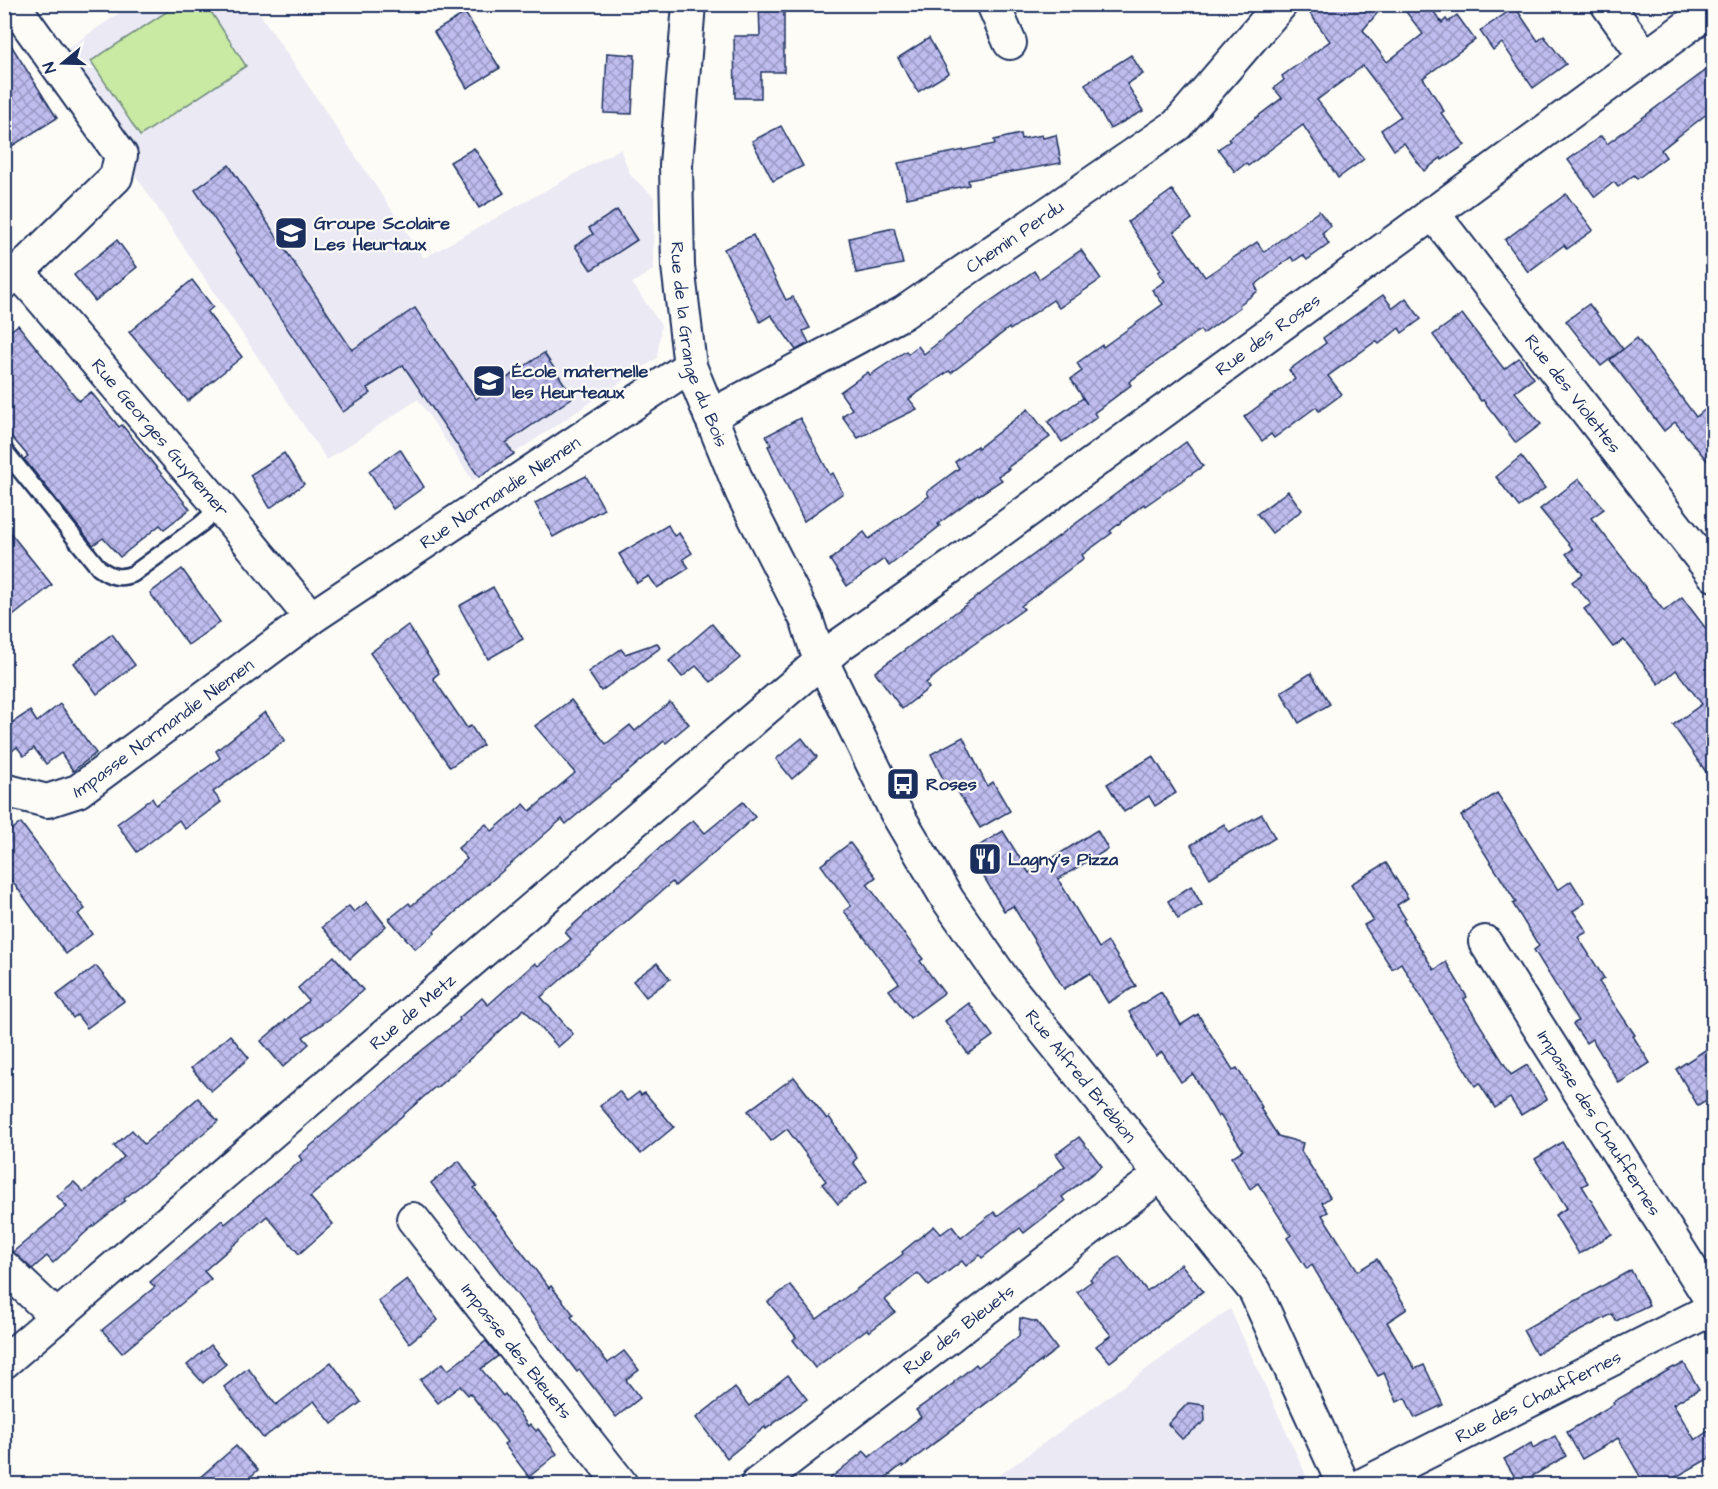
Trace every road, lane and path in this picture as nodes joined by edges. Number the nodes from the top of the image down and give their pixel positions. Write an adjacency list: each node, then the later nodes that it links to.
1 (13, 4): 10 (street)
2 (689, 4): 11 (street, Rue de la Grange du Bois)
3 (993, 4): 7 (street)
4 (1281, 4): 12 (street, Chemin Perdu)
5 (1607, 4): 8 (street)
6 (1713, 7): 8 (street, Rue des Roses)
7 (1010, 43)
8 (1645, 57): 9 (street, Rue des Roses)
9 (1432, 212): 15 (street, Rue des Violettes); 17 (street, Rue des Roses)
10 (11, 278): 14 (street, Rue Georges Guynemer)
11 (690, 366): 12 (street, Rue de la Grange du Bois); 16 (street, Rue Normandie Niemen)
12 (710, 417): 17 (street, Rue de la Grange du Bois)
13 (4, 450): 14 (lane)
14 (220, 507): 16 (street, Rue Georges Guynemer)
15 (1713, 575)
16 (311, 618): 18 (street, Impasse Normandie Niemen)
17 (822, 661): 20 (street, Rue Alfred Brébion); 24 (street, Rue de Metz)
18 (4, 790)
19 (1485, 942): 23 (street, Impasse des Chauffernes)
20 (1160, 1175): 27 (street, Rue des Bleuets); 28 (street, Rue Alfred Brébion)
21 (413, 1219): 26 (street, Impasse des Bleuets)
22 (4, 1267): 24 (street)
23 (1713, 1307): 29 (street, Rue des Chauffernes)
24 (57, 1317): 25 (street, Rue de Metz)
25 (4, 1362)
26 (621, 1485)
27 (756, 1485)
28 (1343, 1485)
29 (1364, 1485)

